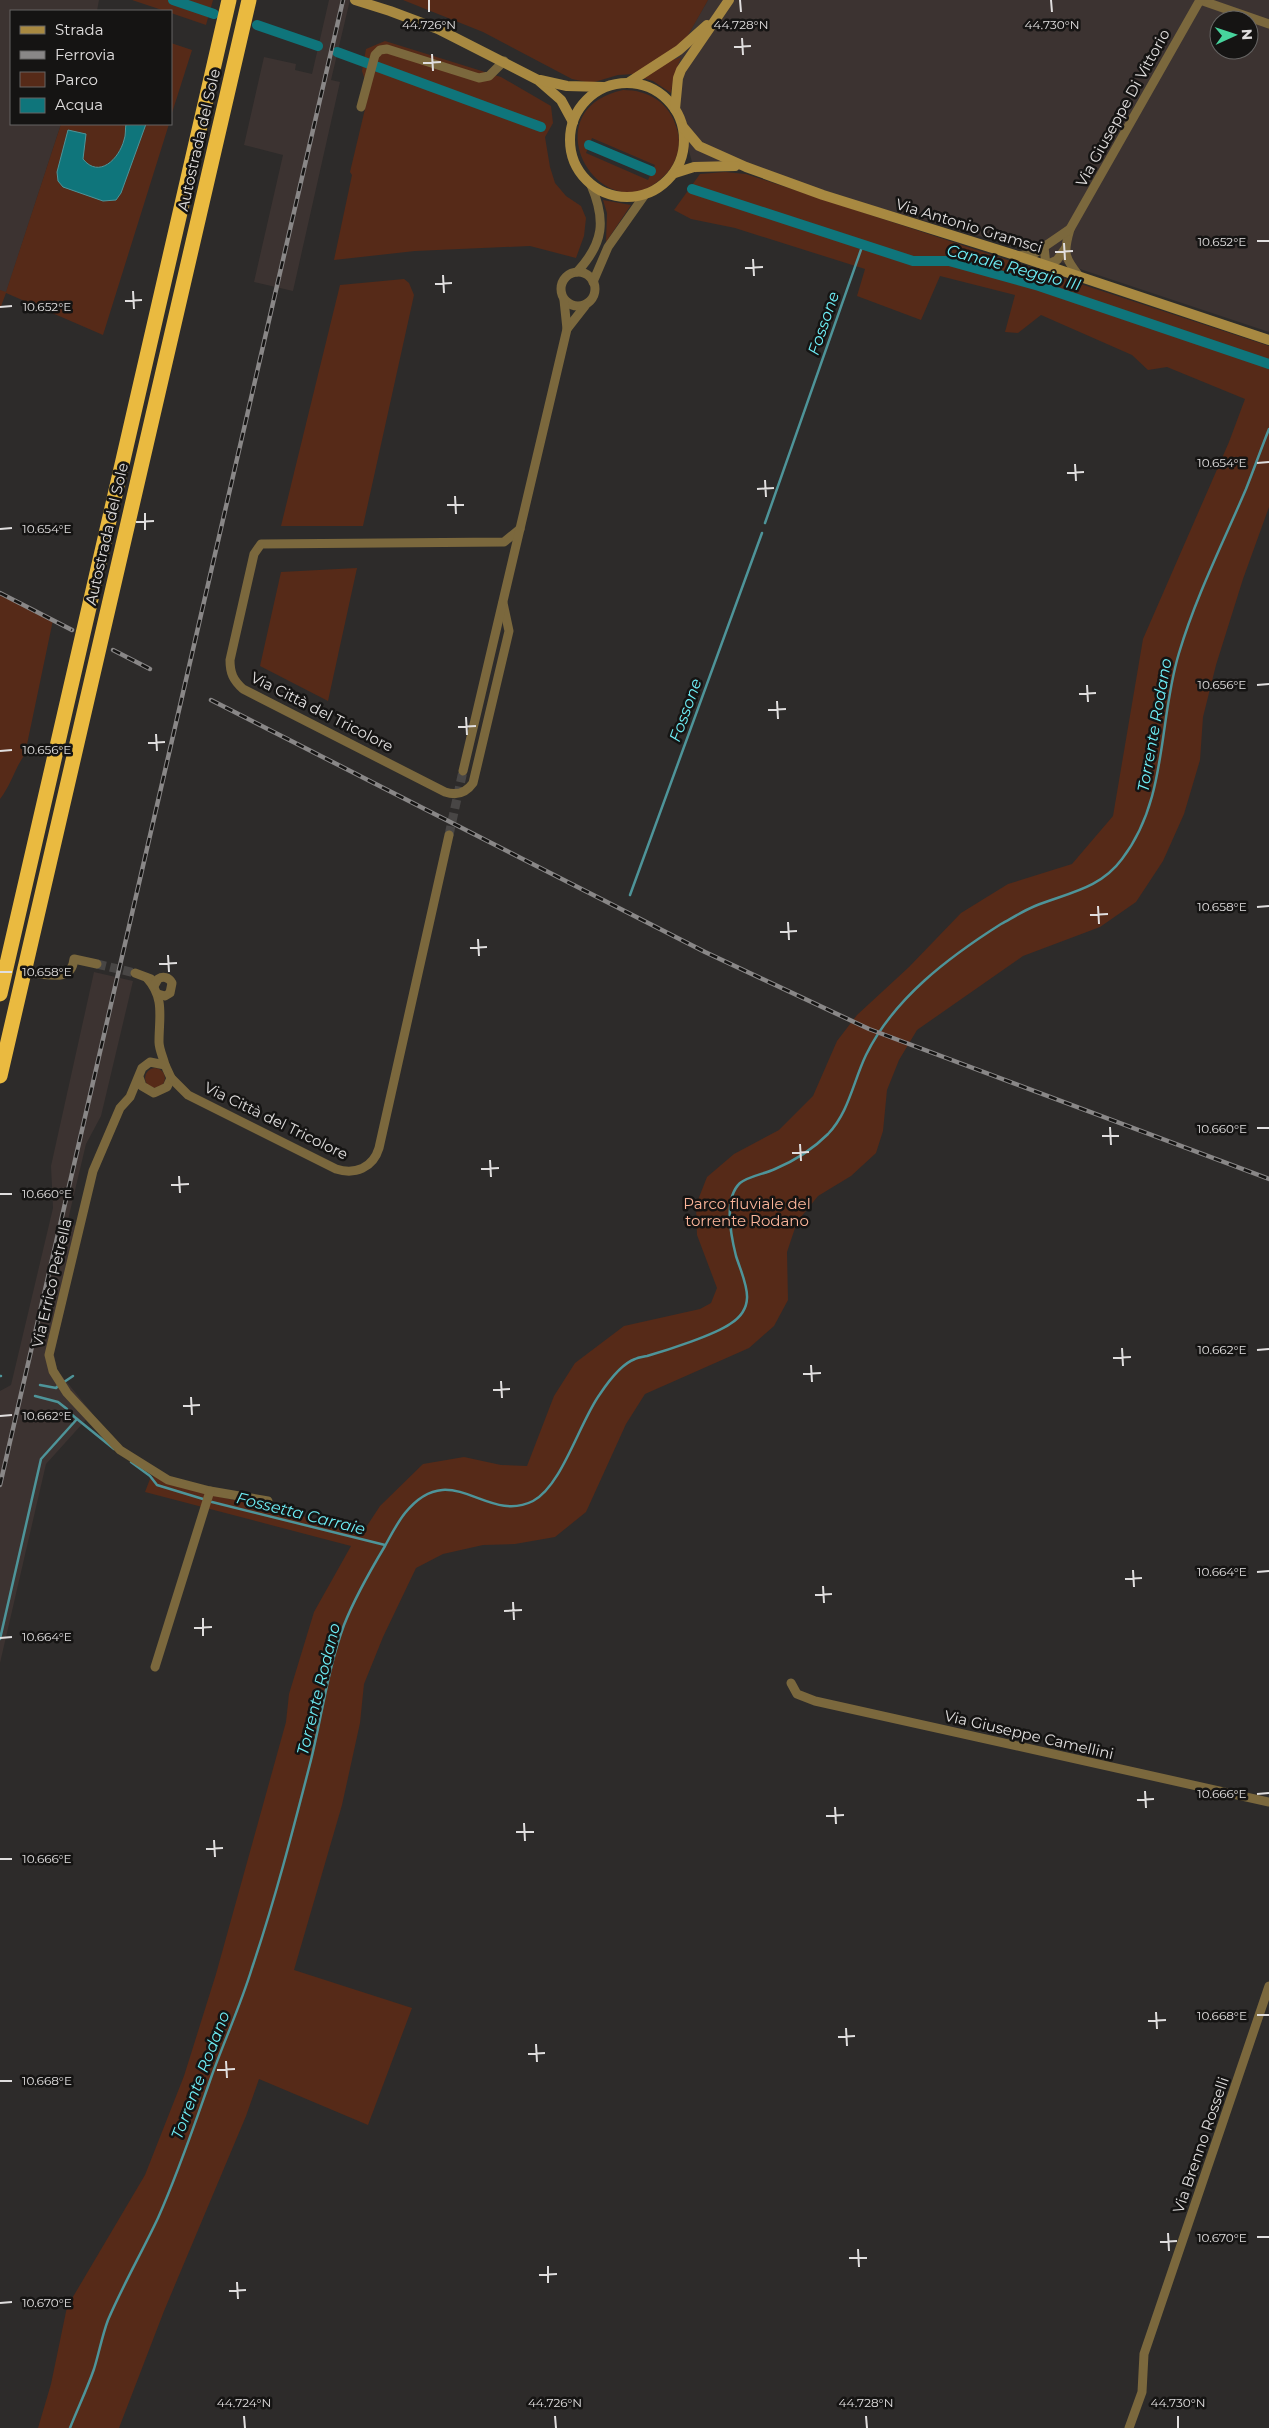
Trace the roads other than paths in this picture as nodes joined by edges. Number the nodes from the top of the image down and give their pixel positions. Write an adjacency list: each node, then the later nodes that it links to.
1 (229, 0): 40 (highway, Autostrada del Sole)
2 (249, 0): 46 (highway, Autostrada del Sole)
3 (355, 0): 8 (street, Via Antonio Gramsci)
4 (730, 0): 6 (street)
5 (1200, 0): 7 (street); 20 (street, Via Giuseppe Di Vittorio)
6 (721, 12): 10 (street); 13 (street)
7 (1269, 24)
8 (504, 61): 9 (street, Via Antonio Gramsci); 12 (street)
9 (538, 80): 11 (street, Via Antonio Gramsci); 14 (street, Via Antonio Gramsci)
10 (628, 83): 11 (street, Via Antonio Gramsci); 13 (street, Via Antonio Gramsci)
11 (606, 87): 14 (street, Via Antonio Gramsci)
12 (361, 107)
13 (675, 109): 15 (street, Via Antonio Gramsci)
14 (573, 122): 18 (street, Via Antonio Gramsci)
15 (683, 127): 16 (street, Via Antonio Gramsci); 17 (street, Via Antonio Gramsci)
16 (746, 167): 17 (street, Via Antonio Gramsci); 23 (street, Via Antonio Gramsci)
17 (675, 173): 19 (street, Via Antonio Gramsci)
18 (591, 185): 19 (street, Via Antonio Gramsci); 25 (street)
19 (644, 196): 27 (street)
20 (1070, 229): 21 (street, Via Giuseppe Di Vittorio); 22 (street, Via Giuseppe Di Vittorio)
21 (1044, 247): 23 (street, Via Giuseppe Di Vittorio); 24 (street)
22 (1064, 249): 24 (street); 26 (street)
23 (1018, 256): 24 (street, Via Antonio Gramsci)
24 (1046, 265): 26 (street, Via Antonio Gramsci)
25 (577, 272): 27 (street); 28 (street)
26 (1079, 276): 31 (street, Via Antonio Gramsci)
27 (593, 282): 29 (street)
28 (564, 300): 29 (street); 30 (street, Via Città del Tricolore)
29 (586, 305): 30 (street, Via Città del Tricolore)
30 (567, 329): 32 (street, Via Città del Tricolore)
31 (1269, 340)
32 (520, 529): 33 (street, Via Città del Tricolore); 33 (street, Via Città del Tricolore)
33 (503, 603): 34 (street)
34 (463, 771)
35 (449, 834): 51 (street, Via Città del Tricolore)
36 (97, 964): 38 (street)
37 (135, 973): 39 (street)
38 (40, 974)
39 (157, 987): 41 (street); 41 (street); 42 (street)
40 (0, 994)
41 (168, 995): 42 (street)
42 (161, 1009): 43 (street)
43 (159, 1044): 44 (street); 45 (street)
44 (150, 1062): 45 (street); 47 (street)
45 (165, 1065): 48 (street)
46 (0, 1076)
47 (139, 1077): 50 (street); 52 (street, Via Errico Petrella)
48 (171, 1078): 49 (street); 51 (street)
49 (164, 1091): 50 (street); 51 (street)
50 (150, 1092): 52 (street)
51 (188, 1094)
52 (130, 1097): 53 (street, Via Errico Petrella)
53 (210, 1491): 54 (street, Via Errico Petrella); 55 (street)
54 (268, 1501)
55 (155, 1667)
56 (791, 1683): 57 (street, Via Giuseppe Camellini)
57 (1269, 1802)
58 (1269, 1986): 59 (street, Via Brenno Rosselli)
59 (1129, 2428)

